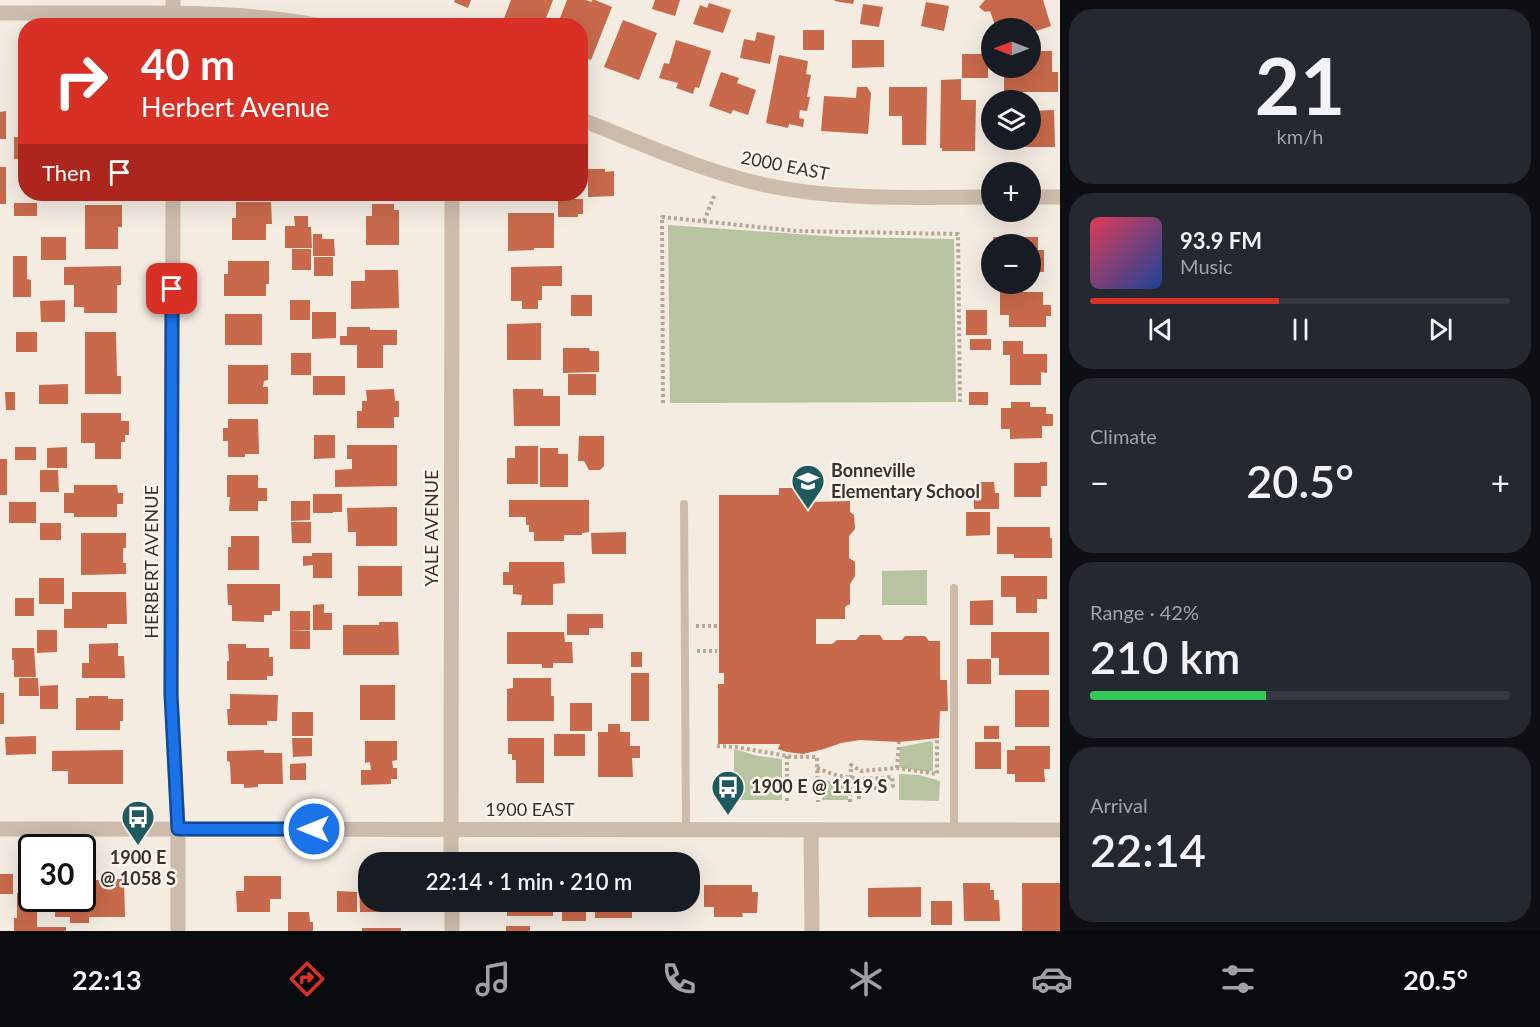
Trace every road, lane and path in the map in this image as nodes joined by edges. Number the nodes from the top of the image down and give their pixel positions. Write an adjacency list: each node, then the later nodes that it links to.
1 (0, 13): 2 (street)
2 (173, 13): 3 (street)
3 (277, 18)
4 (588, 122): 6 (street, 2000 EAST)
5 (715, 195): 11 (path)
6 (981, 197)
7 (1041, 197): 8 (street)
8 (1060, 197)
9 (173, 201): 28 (street, HERBERT AVENUE)
10 (452, 201): 29 (street, YALE AVENUE)
11 (704, 221): 12 (path); 13 (path)
12 (960, 402)
13 (663, 403)
14 (684, 504): 30 (lane)
15 (954, 588): 32 (lane)
16 (937, 739): 21 (path)
17 (898, 742): 21 (path)
18 (717, 746): 19 (path)
19 (787, 756): 20 (path); 23 (path)
20 (817, 768): 22 (path); 24 (path)
21 (897, 768): 22 (path)
22 (850, 779): 25 (path); 26 (path)
23 (787, 802)
24 (818, 802)
25 (850, 802)
26 (859, 802)
27 (0, 829): 28 (street, 1900 EAST)
28 (178, 829): 29 (street, 1900 EAST); 36 (street, HERBERT AVENUE)
29 (452, 829): 30 (street, 1900 EAST); 34 (street, YALE AVENUE)
30 (686, 830): 31 (street, 1900 EAST)
31 (811, 830): 32 (street, 1900 EAST); 38 (street)
32 (954, 830): 33 (street, 1900 EAST)
33 (1060, 830)
34 (451, 852)
35 (452, 912): 37 (street)
36 (178, 931)
37 (452, 931)
38 (812, 931)

